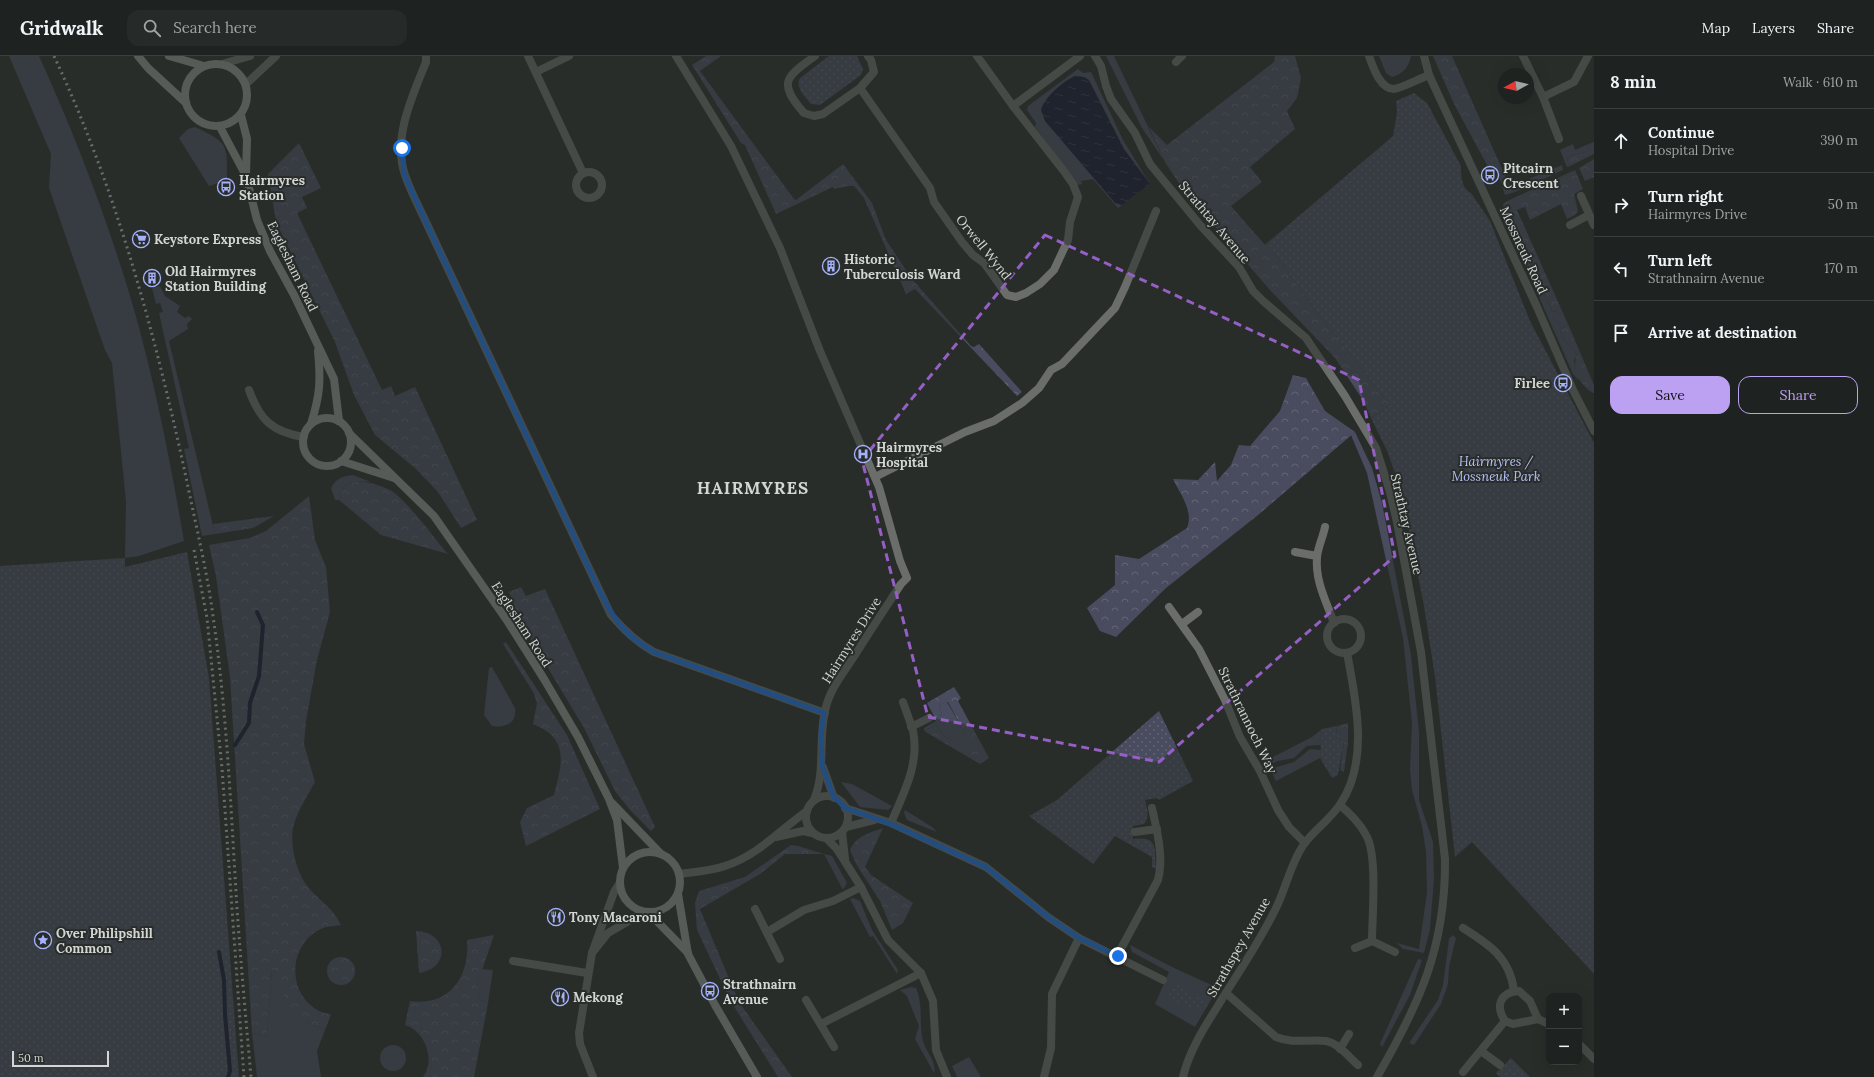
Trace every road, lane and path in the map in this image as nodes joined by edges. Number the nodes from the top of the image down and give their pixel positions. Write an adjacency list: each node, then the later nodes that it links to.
1 (138, 56): 25 (main road)
2 (169, 56): 19 (main road)
3 (250, 56): 18 (street)
4 (276, 56): 22 (street)
5 (426, 56): 56 (street)
6 (528, 56): 20 (street)
7 (569, 56): 20 (street)
8 (676, 56): 45 (street)
9 (815, 56): 23 (street)
10 (977, 56): 26 (street, Orwell Wynd)
11 (1080, 56): 26 (street)
12 (1095, 56): 120 (street, Strathtay Avenue)
13 (1369, 56): 21 (street)
14 (1424, 56): 21 (street, Mossneuk Road)
15 (1523, 56): 24 (street)
16 (1588, 56): 24 (street)
17 (872, 57): 23 (street)
18 (222, 64): 19 (main road); 22 (main road)
19 (204, 66): 25 (main road)
20 (536, 72): 30 (street)
21 (1429, 75): 41 (street, Mossneuk Road)
22 (246, 84): 27 (main road)
23 (860, 88): 26 (street, Orwell Wynd)
24 (1542, 97): 29 (street)
25 (186, 103): 28 (main road)
26 (1013, 106)
27 (241, 115): 28 (main road); 31 (main road, Eaglesham Road)
28 (220, 127): 31 (main road, Eaglesham Road)
29 (1559, 139)
30 (583, 173)
31 (246, 176): 37 (main road, Eaglesham Road)
32 (1581, 196): 34 (street)
33 (1156, 211): 45 (street)
34 (1589, 215): 35 (street); 36 (street)
35 (1570, 225)
36 (1594, 225)
37 (317, 342): 39 (main road, Eaglesham Road); 40 (main road, Eaglesham Road)
38 (249, 390): 43 (street)
39 (339, 421): 40 (main road); 42 (main road)
40 (311, 424): 43 (main road)
41 (1594, 431)
42 (349, 433): 44 (main road); 46 (main road, Eaglesham Road)
43 (304, 437): 44 (main road)
44 (342, 461): 46 (main road, Eaglesham Road)
45 (875, 477): 56 (street, Hairmyres Drive)
46 (394, 478): 61 (main road, Eaglesham Road)
47 (1325, 527): 49 (street)
48 (1295, 552): 49 (street)
49 (1317, 556): 52 (street)
50 (1169, 607): 53 (street, Strathrannoch Way)
51 (1198, 612): 53 (street)
52 (1334, 623): 54 (street); 54 (street)
53 (1182, 624): 75 (street, Strathrannoch Way)
54 (1347, 653): 63 (street, Strathspey Avenue)
55 (903, 702): 58 (street)
56 (824, 713): 59 (street, Hairmyres Drive)
57 (929, 718): 58 (street)
58 (911, 727): 68 (street)
59 (822, 765): 60 (street, Hairmyres Drive); 62 (street, Hairmyres Drive)
60 (834, 798): 62 (street); 64 (street)
61 (609, 799): 76 (main road, Eaglesham Road); 78 (main road, Eaglesham Road)
62 (814, 800): 66 (street)
63 (1340, 805): 75 (street, Strathspey Avenue); 88 (street)
64 (845, 808): 67 (street); 69 (street)
65 (1152, 808): 70 (street)
66 (807, 811): 71 (street); 73 (street)
67 (877, 819): 68 (street); 69 (street)
68 (891, 824): 87 (street)
69 (844, 829): 74 (street); 77 (street)
70 (1156, 829): 72 (street); 93 (street)
71 (812, 832): 73 (street); 74 (street)
72 (1135, 832)
73 (775, 838): 79 (street)
74 (826, 838): 77 (street)
75 (1305, 843): 100 (street, Strathspey Avenue)
76 (662, 854): 78 (main road); 79 (main road)
77 (845, 861): 81 (street)
78 (623, 868): 80 (main road)
79 (679, 874): 82 (main road)
80 (619, 884): 84 (main road); 91 (street)
81 (861, 887): 86 (street); 97 (street)
82 (678, 894): 84 (main road); 92 (main road)
83 (755, 909): 86 (street)
84 (646, 912): 91 (street); 92 (main road)
85 (1463, 928): 99 (street)
86 (767, 932): 94 (street)
87 (1079, 938): 93 (street); 118 (street)
88 (1372, 941): 89 (street); 90 (street)
89 (1355, 948)
90 (1395, 952)
91 (592, 953): 96 (street)
92 (688, 954): 116 (main road)
93 (1118, 956): 98 (street)
94 (780, 959)
95 (513, 961): 96 (street)
96 (587, 973): 115 (street)
97 (921, 973): 105 (street); 117 (street)
98 (1163, 980)
99 (1514, 991): 102 (street); 103 (street)
100 (1226, 993): 109 (street); 119 (street, Strathspey Avenue)
101 (806, 1000): 105 (street)
102 (1538, 1019): 103 (street); 104 (street)
103 (1505, 1021): 110 (street)
104 (1546, 1023)
105 (821, 1024): 107 (street)
106 (1349, 1034): 109 (street)
107 (834, 1047)
108 (1582, 1047): 111 (street)
109 (1340, 1049): 112 (street)
110 (1480, 1051): 113 (street); 114 (street)
111 (1594, 1059)
112 (1358, 1065)
113 (1500, 1065)
114 (1463, 1072)
115 (593, 1077)
116 (757, 1077)
117 (947, 1077)
118 (1044, 1077)
119 (1183, 1077)
120 (1377, 1077)

